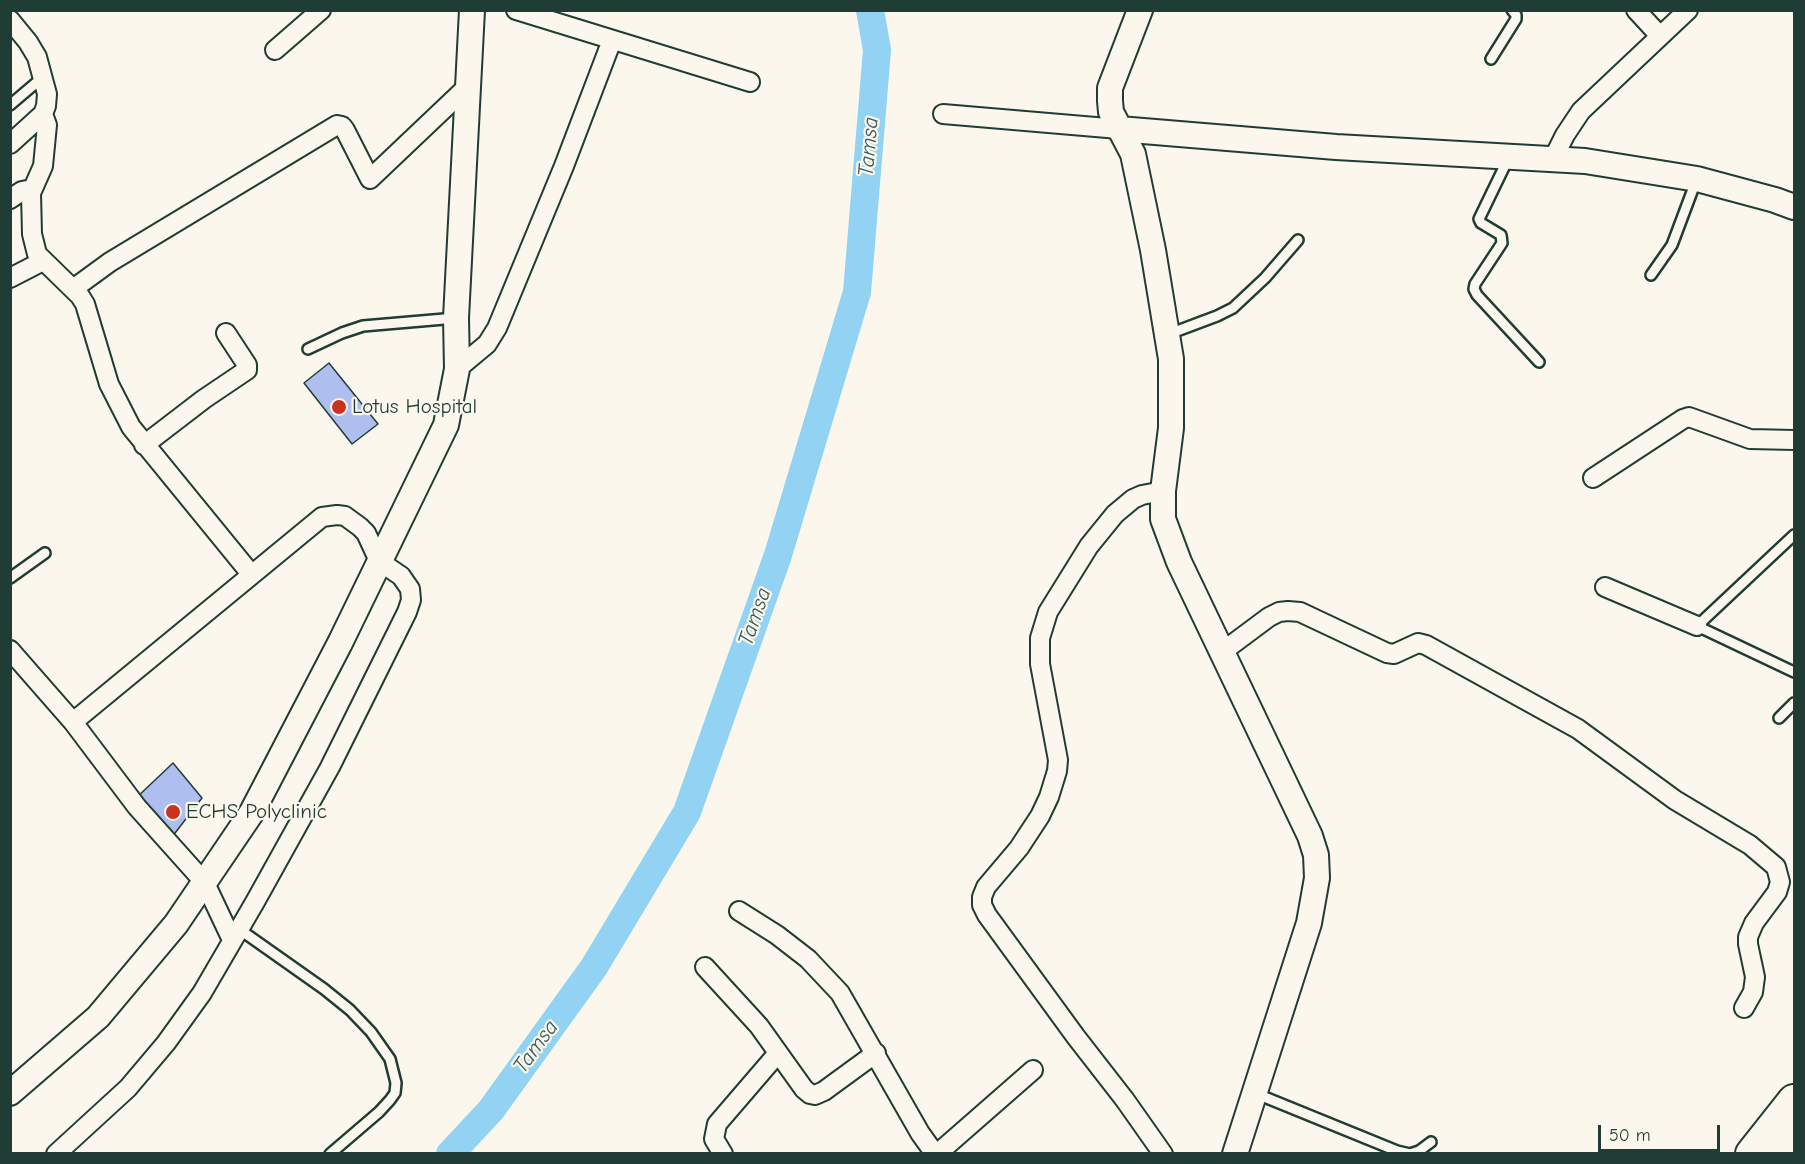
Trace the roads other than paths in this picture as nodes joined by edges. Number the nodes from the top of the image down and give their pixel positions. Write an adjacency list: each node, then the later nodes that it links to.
1 (321, 10): 11 (street)
2 (472, 10): 15 (street)
3 (516, 10): 10 (street)
4 (1140, 10): 19 (street)
5 (1512, 10): 12 (lane)
6 (1636, 10): 9 (street)
7 (1688, 10): 9 (street)
8 (10, 20): 13 (street)
9 (1660, 36): 22 (street)
10 (612, 40): 14 (street); 37 (street)
11 (275, 50)
12 (1491, 59)
13 (43, 76): 16 (lane); 17 (street)
14 (750, 82)
15 (468, 86): 31 (street); 32 (street)
16 (10, 105)
17 (42, 114): 20 (street); 24 (street)
18 (943, 114): 19 (street)
19 (1119, 129): 21 (street); 34 (street)
20 (10, 144)
21 (1509, 157): 22 (street); 36 (lane)
22 (1553, 159): 23 (street)
23 (1697, 179): 26 (street); 29 (lane)
24 (31, 193): 25 (street); 28 (street)
25 (10, 199)
26 (1794, 207)
27 (1298, 240): 34 (lane)
28 (43, 261): 30 (street); 31 (street)
29 (1651, 275)
30 (10, 278)
31 (73, 289): 39 (street)
32 (456, 318): 35 (lane); 37 (street)
33 (226, 333): 39 (street)
34 (1167, 335): 41 (street)
35 (308, 349)
36 (1539, 362)
37 (457, 369): 44 (street)
38 (1794, 440): 40 (street)
39 (144, 445): 45 (street)
40 (1593, 477)
41 (1163, 491): 50 (street); 68 (street)
42 (1794, 535): 48 (lane)
43 (45, 553): 46 (lane)
44 (378, 561): 45 (street); 55 (street); 57 (street)
45 (251, 574): 54 (street)
46 (10, 578)
47 (1605, 587): 48 (street)
48 (1697, 626): 51 (lane)
49 (10, 650): 54 (street)
50 (1222, 652): 59 (street); 64 (street)
51 (1794, 672)
52 (1794, 703): 53 (lane)
53 (1779, 718)
54 (74, 722): 55 (street)
55 (205, 883): 57 (street); 63 (street)
56 (739, 911): 61 (street)
57 (236, 934): 69 (street); 70 (lane)
58 (705, 967): 60 (street)
59 (1743, 1008)
60 (778, 1053): 61 (street); 71 (street)
61 (876, 1053): 72 (street)
62 (1033, 1070): 72 (street)
63 (10, 1093)
64 (1255, 1093): 73 (street); 74 (lane)
65 (1794, 1101): 75 (highway)
66 (1794, 1138): 76 (highway)
67 (1431, 1142): 74 (lane)
68 (1159, 1152)
69 (56, 1154)
70 (330, 1154)
71 (723, 1154)
72 (936, 1154)
73 (1235, 1154)
74 (1410, 1154)
75 (1752, 1154)
76 (1782, 1154)

